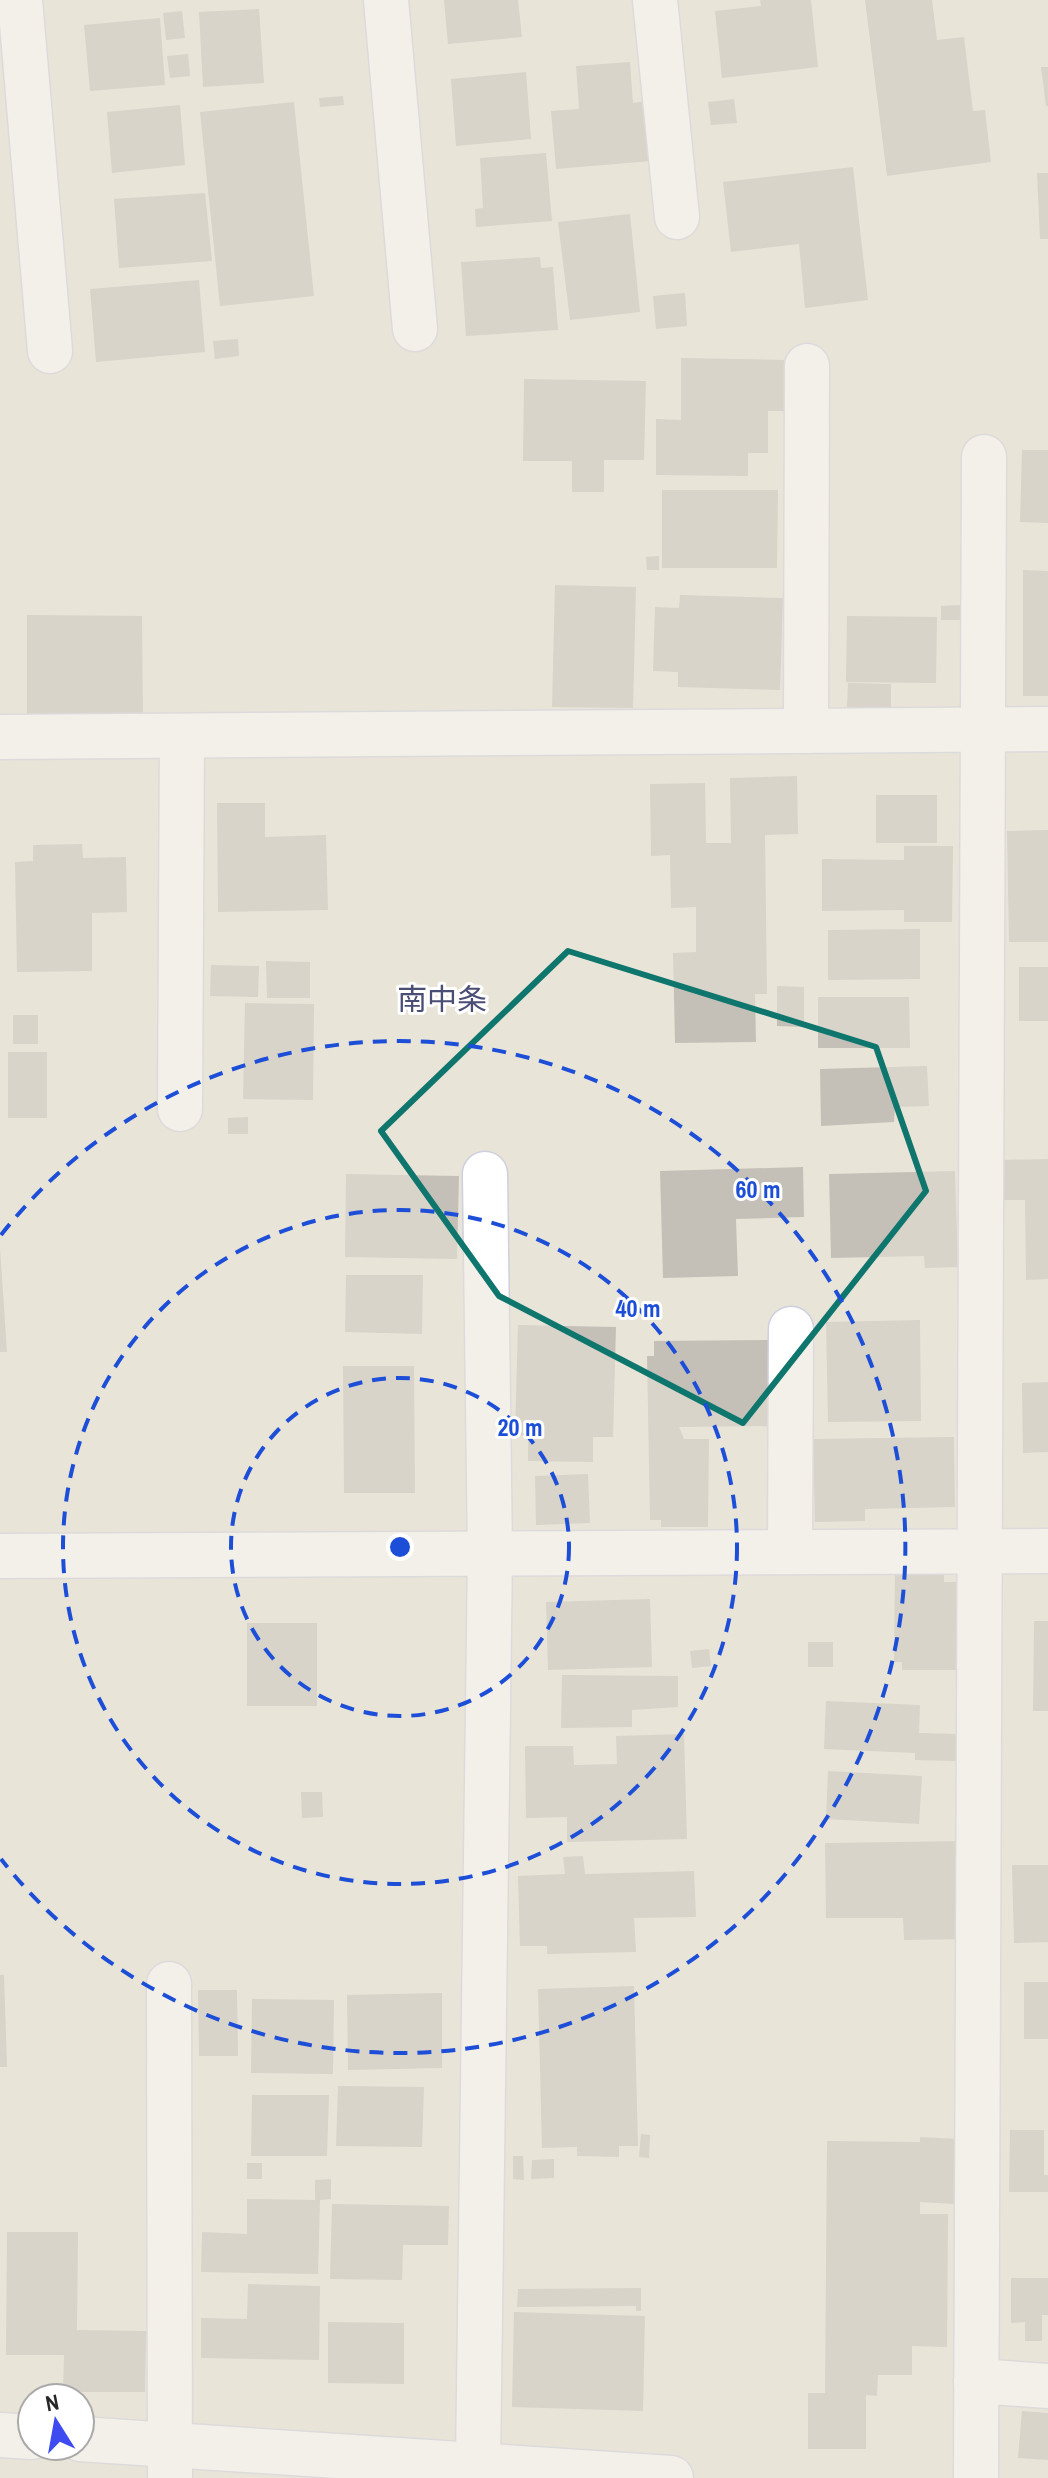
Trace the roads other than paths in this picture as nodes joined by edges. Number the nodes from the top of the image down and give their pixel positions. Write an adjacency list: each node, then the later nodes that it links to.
1 (20, 0): 6 (street)
2 (386, 0): 5 (street)
3 (655, 0): 4 (street)
4 (677, 217)
5 (415, 329)
6 (50, 351)
7 (807, 366): 11 (street)
8 (984, 457): 10 (street)
9 (1048, 729): 10 (street)
10 (982, 730): 11 (street); 17 (street)
11 (806, 731): 12 (street)
12 (182, 736): 13 (street); 14 (street)
13 (0, 737)
14 (180, 1109)
15 (485, 1174): 20 (street)
16 (791, 1329): 19 (street)
17 (979, 1551): 18 (street); 19 (street); 23 (street)
18 (1048, 1551)
19 (790, 1552): 20 (street)
20 (490, 1554): 21 (street); 27 (street)
21 (0, 1556)
22 (169, 1984): 26 (street)
23 (976, 2381): 24 (street); 29 (street)
24 (1048, 2386)
25 (96, 2443): 26 (street)
26 (171, 2461): 27 (street)
27 (478, 2465): 28 (street)
28 (671, 2478)
29 (976, 2478)

